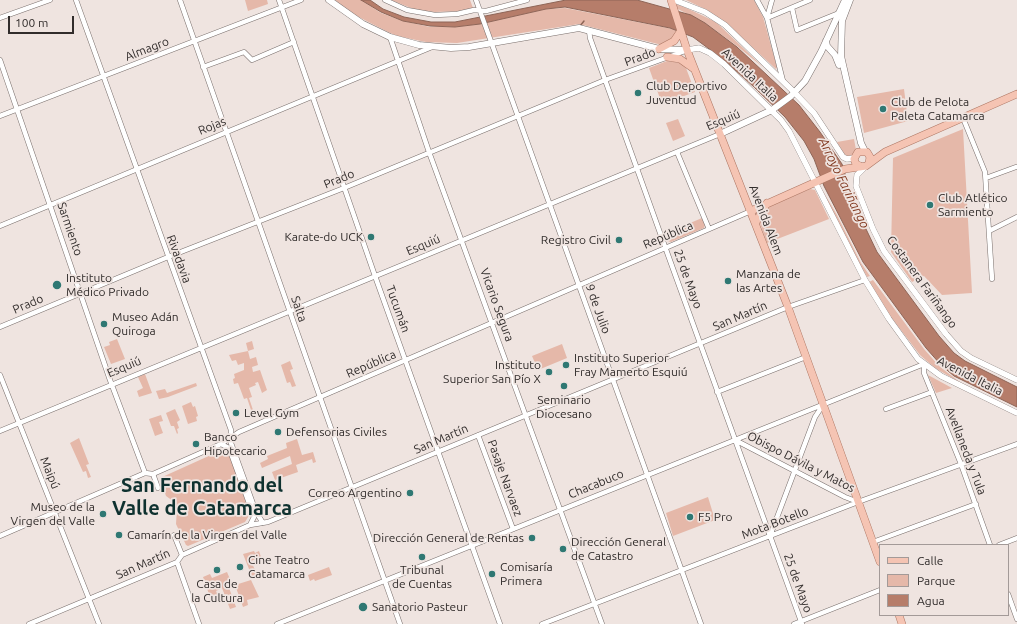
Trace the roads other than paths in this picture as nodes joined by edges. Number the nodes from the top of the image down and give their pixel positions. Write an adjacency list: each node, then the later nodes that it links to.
1 (50, 0): 20 (street)
2 (76, 0): 39 (street, Rivadavia)
3 (180, 0): 26 (street, Salta)
4 (279, 0): 16 (street, Tucumán)
5 (301, 0): 16 (street, Almagro)
6 (329, 0): 24 (main road, Avenida Italia)
7 (384, 0): 19 (street)
8 (476, 0): 19 (street, 9 de Julio)
9 (527, 0): 19 (street)
10 (757, 0): 21 (street)
11 (772, 0): 21 (street)
12 (810, 0): 17 (street)
13 (845, 0): 18 (main road, Esquiú)
14 (850, 0): 29 (main road)
15 (673, 2): 23 (main road, Avenida Alem); 41 (street)
16 (282, 8): 26 (street, Almagro); 27 (street, Tucumán)
17 (792, 8): 18 (street); 21 (street)
18 (839, 13): 25 (main road, Esquiú)
19 (481, 14): 28 (street, 9 de Julio)
20 (0, 18)
21 (767, 18): 41 (street)
22 (589, 30): 28 (main road, Avenida Italia); 31 (main road, Avenida Italia); 40 (street, 25 de Mayo)
23 (680, 32): 31 (main road); 32 (main road, Avenida Alem)
24 (390, 37): 30 (main road, Avenida Italia); 36 (street, Vicario Segura)
25 (827, 39): 29 (main road); 33 (main road); 42 (main road, Esquiú)
26 (194, 41): 37 (street, Salta); 39 (street, Almagro)
27 (294, 42): 37 (street); 44 (street, Tucumán)
28 (492, 43): 30 (main road, Avenida Italia); 48 (street, 9 de Julio)
29 (841, 43): 33 (main road); 54 (main road)
30 (432, 47): 36 (street, Rojas)
31 (659, 49): 32 (main road, Avenida Italia)
32 (687, 50): 34 (street, Prado); 38 (main road, Avenida Alem); 46 (street, Avenida Italia)
33 (831, 50): 56 (main road)
34 (668, 58): 38 (main road); 40 (street, Prado)
35 (0, 60): 45 (street, Sarmiento)
36 (398, 61): 44 (street, Rojas); 52 (street, Vicario Segura)
37 (203, 67): 50 (street, Salta)
38 (694, 70): 51 (main road, Avenida Alem)
39 (103, 76): 45 (street, Almagro); 59 (street, Rivadavia)
40 (605, 80): 48 (street, Prado); 60 (street, 25 de Mayo)
41 (783, 81): 42 (street)
42 (793, 94): 46 (main road, Esquiú); 56 (street)
43 (1017, 94): 49 (main road)
44 (313, 96): 50 (street, Rojas); 64 (street, Tucumán)
45 (17, 109): 47 (street, Almagro); 67 (street, Sarmiento)
46 (774, 110): 51 (main road, Esquiú); 63 (street, Avenida Italia)
47 (0, 116)
48 (518, 116): 52 (street, Prado); 68 (street, 9 de Julio)
49 (963, 118): 55 (main road); 62 (street)
50 (226, 131): 59 (street, Rojas); 71 (street, Salta)
51 (720, 134): 53 (street, Esquiú); 65 (main road, Avenida Alem)
52 (429, 152): 64 (street, Prado); 76 (street, Vicario Segura)
53 (677, 152): 60 (street, Esquiú); 74 (street)
54 (865, 152): 55 (main road); 56 (main road); 57 (main road)
55 (885, 152): 57 (main road)
56 (855, 156): 57 (main road); 61 (main road)
57 (865, 165): 61 (main road); 95 (street, Costanera Fariñango)
58 (1016, 166): 62 (street)
59 (136, 168): 67 (street, Rojas); 78 (street, Rivadavia)
60 (637, 168): 68 (street, Esquiú); 77 (street, 25 de Mayo)
61 (845, 169): 63 (main road)
62 (986, 178): 75 (street)
63 (817, 181): 66 (main road); 81 (street, Avenida Italia)
64 (344, 188): 71 (street, Prado); 79 (street, Tucumán)
65 (746, 198): 66 (main road); 69 (main road, Avenida Alem)
66 (767, 202): 69 (main road); 72 (main road)
67 (51, 204): 73 (street, Rojas); 83 (street, Sarmiento)
68 (549, 205): 76 (street, Esquiú); 82 (street, 9 de Julio)
69 (751, 210): 72 (main road, Avenida Alem); 74 (street, República)
70 (1017, 218): 75 (street)
71 (258, 222): 78 (street, Prado); 85 (street, Salta)
72 (756, 222): 84 (main road, Avenida Alem)
73 (0, 226)
74 (709, 228): 77 (street, República)
75 (989, 231): 80 (street)
76 (462, 240): 79 (street, Esquiú); 86 (street, Vicario Segura)
77 (666, 247): 82 (street, República); 88 (street, 25 de Mayo)
78 (168, 257): 83 (street, Prado); 89 (street, Rivadavia)
79 (375, 276): 85 (street, Esquiú); 91 (street, Tucumán)
80 (992, 279)
81 (865, 280): 84 (street, San Martín); 92 (street, Avenida Italia)
82 (579, 285): 86 (street, República); 94 (street, 9 de Julio)
83 (81, 292): 87 (street, Prado); 96 (street, Sarmiento)
84 (788, 307): 88 (street, San Martín); 90 (main road, Avenida Alem)
85 (290, 311): 89 (street, Esquiú); 99 (street, Salta)
86 (493, 322): 91 (street, República); 103 (street, Vicario Segura)
87 (0, 327)
88 (700, 344): 94 (street, San Martín); 97 (street, 25 de Mayo)
89 (200, 348): 96 (street, Esquiú); 107 (street, Rivadavia)
90 (806, 357): 97 (street); 100 (main road, Avenida Alem)
91 (406, 360): 99 (street, República); 111 (street, Tucumán)
92 (924, 364): 98 (street, Avellaneda y Tula); 100 (street, Chacabuco); 102 (street, Avenida Italia)
93 (0, 375): 104 (street, Maipú)
94 (612, 379): 103 (street, San Martín); 116 (street, 9 de Julio)
95 (1017, 380)
96 (113, 384): 104 (street, Esquiú); 114 (street, Sarmiento)
97 (717, 392): 108 (street, 25 de Mayo)
98 (932, 392): 101 (street); 112 (street, Avellaneda y Tula)
99 (320, 397): 107 (street, República); 117 (street, Salta)
100 (823, 404): 108 (street, Chacabuco); 113 (street); 119 (main road, Avenida Alem)
101 (886, 410)
102 (1017, 413)
103 (526, 414): 106 (street, San Martín); 121 (street, Vicario Segura)
104 (19, 423): 105 (street, Esquiú); 122 (street, Maipú)
105 (0, 431)
106 (478, 435): 111 (street, San Martín); 125 (street, Pasaje Narvaez)
107 (230, 438): 109 (street, República); 123 (street, Rivadavia)
108 (735, 440): 113 (street, Obispo Dávila y Matos); 116 (street, Chacabuco); 128 (street, 25 de Mayo)
109 (221, 444): 115 (street, República); 124 (street)
110 (1017, 444): 112 (street, Mota Botello)
111 (439, 451): 117 (street, San Martín); 133 (street, Tucumán)
112 (961, 464): 119 (street, Mota Botello); 120 (street, Avellaneda y Tula)
113 (795, 471): 119 (street, Obispo Dávila y Matos); 128 (street)
114 (146, 473): 115 (street); 122 (street)
115 (153, 474): 118 (street)
116 (647, 474): 121 (street, Chacabuco); 137 (street, 9 de Julio)
117 (352, 487): 123 (street, San Martín); 138 (street, Salta)
118 (158, 488)
119 (858, 502): 128 (street, Mota Botello); 130 (main road, Avenida Alem)
120 (976, 504): 130 (street); 131 (street, Avellaneda y Tula)
121 (560, 509): 125 (street, Chacabuco); 142 (street, Vicario Segura)
122 (55, 512): 127 (street); 141 (street, Maipú)
123 (262, 523): 124 (street, San Martín)
124 (250, 525): 134 (street, San Martín)
125 (513, 529): 133 (street, Chacabuco)
126 (174, 535): 134 (street)
127 (0, 536)
128 (770, 536): 137 (street, Mota Botello); 144 (street, 25 de Mayo)
129 (1017, 538): 132 (street)
130 (873, 542): 135 (main road, Avenida Alem)
131 (990, 544)
132 (1002, 544)
133 (473, 545): 138 (street, Chacabuco); 150 (street, Tucumán)
134 (182, 555): 136 (street, San Martín)
135 (879, 559)
136 (177, 562): 141 (street, San Martín); 147 (street)
137 (682, 570): 142 (street, Mota Botello); 153 (street, 9 de Julio)
138 (384, 581): 148 (street, Chacabuco); 149 (street, Salta)
139 (879, 590): 144 (street)
140 (1009, 597): 143 (street)
141 (89, 599): 145 (street, San Martín); 146 (street, Maipú)
142 (595, 605): 151 (street, Mota Botello); 152 (street, Vicario Segura)
143 (1017, 619)
144 (802, 623): 154 (street)
145 (29, 624)
146 (99, 624)
147 (199, 624)
148 (277, 624)
149 (400, 624)
150 (500, 624)
151 (542, 624)
152 (602, 624)
153 (701, 624)
154 (794, 624)

